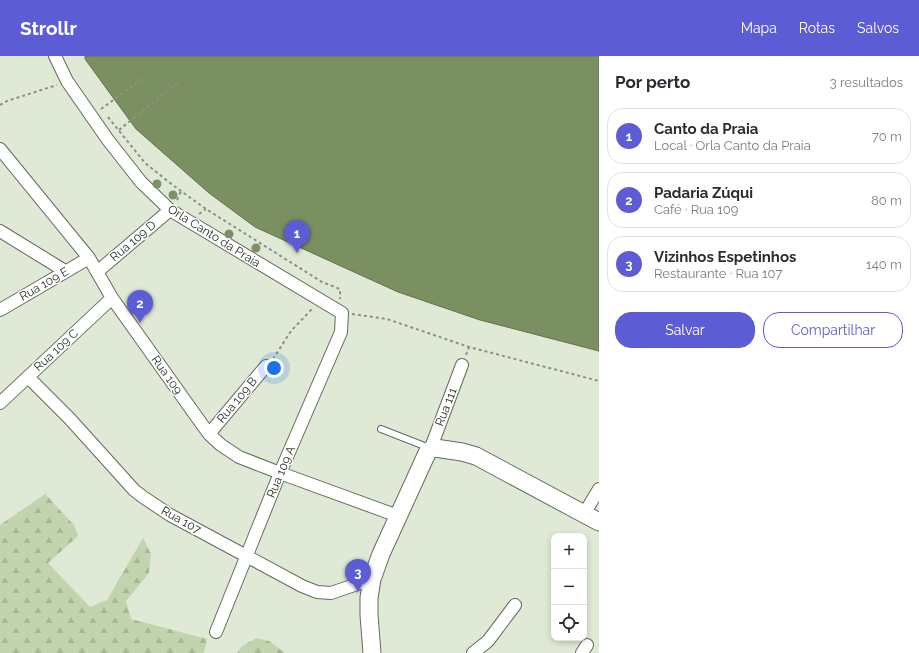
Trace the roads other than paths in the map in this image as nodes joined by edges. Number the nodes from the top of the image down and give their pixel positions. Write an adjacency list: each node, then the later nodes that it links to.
1 (55, 56): 3 (street, Orla Canto da Praia)
2 (0, 149): 5 (street, Rua 109)
3 (170, 210): 7 (street, Rua 109 D); 10 (street, Orla Canto da Praia)
4 (0, 231): 6 (street)
5 (89, 258): 6 (street, Rua 109 E); 7 (street, Rua 109)
6 (65, 272): 9 (street, Rua 109 E)
7 (97, 272): 8 (street, Rua 109)
8 (112, 298): 13 (street, Rua 109 C); 16 (street, Rua 109)
9 (0, 310)
10 (342, 313): 18 (street, Rua 109 A)
11 (462, 365): 17 (street, Rua 111)
12 (266, 366): 16 (street, Rua 109 B)
13 (28, 377): 14 (street, Rua 109 C); 22 (street, Rua 107)
14 (0, 403)
15 (381, 430): 17 (lane)
16 (209, 434): 18 (street, Rua 109)
17 (430, 450): 20 (main road); 21 (main road)
18 (280, 473): 20 (street, Rua 109); 22 (street, Rua 109 A)
19 (599, 490): 21 (street)
20 (398, 516): 23 (main road)
21 (592, 518)
22 (246, 556): 23 (street, Rua 107); 25 (street, Rua 109 A)
23 (372, 579): 26 (main road)
24 (515, 605): 27 (street)
25 (216, 632)
26 (372, 653)
27 (473, 653)

